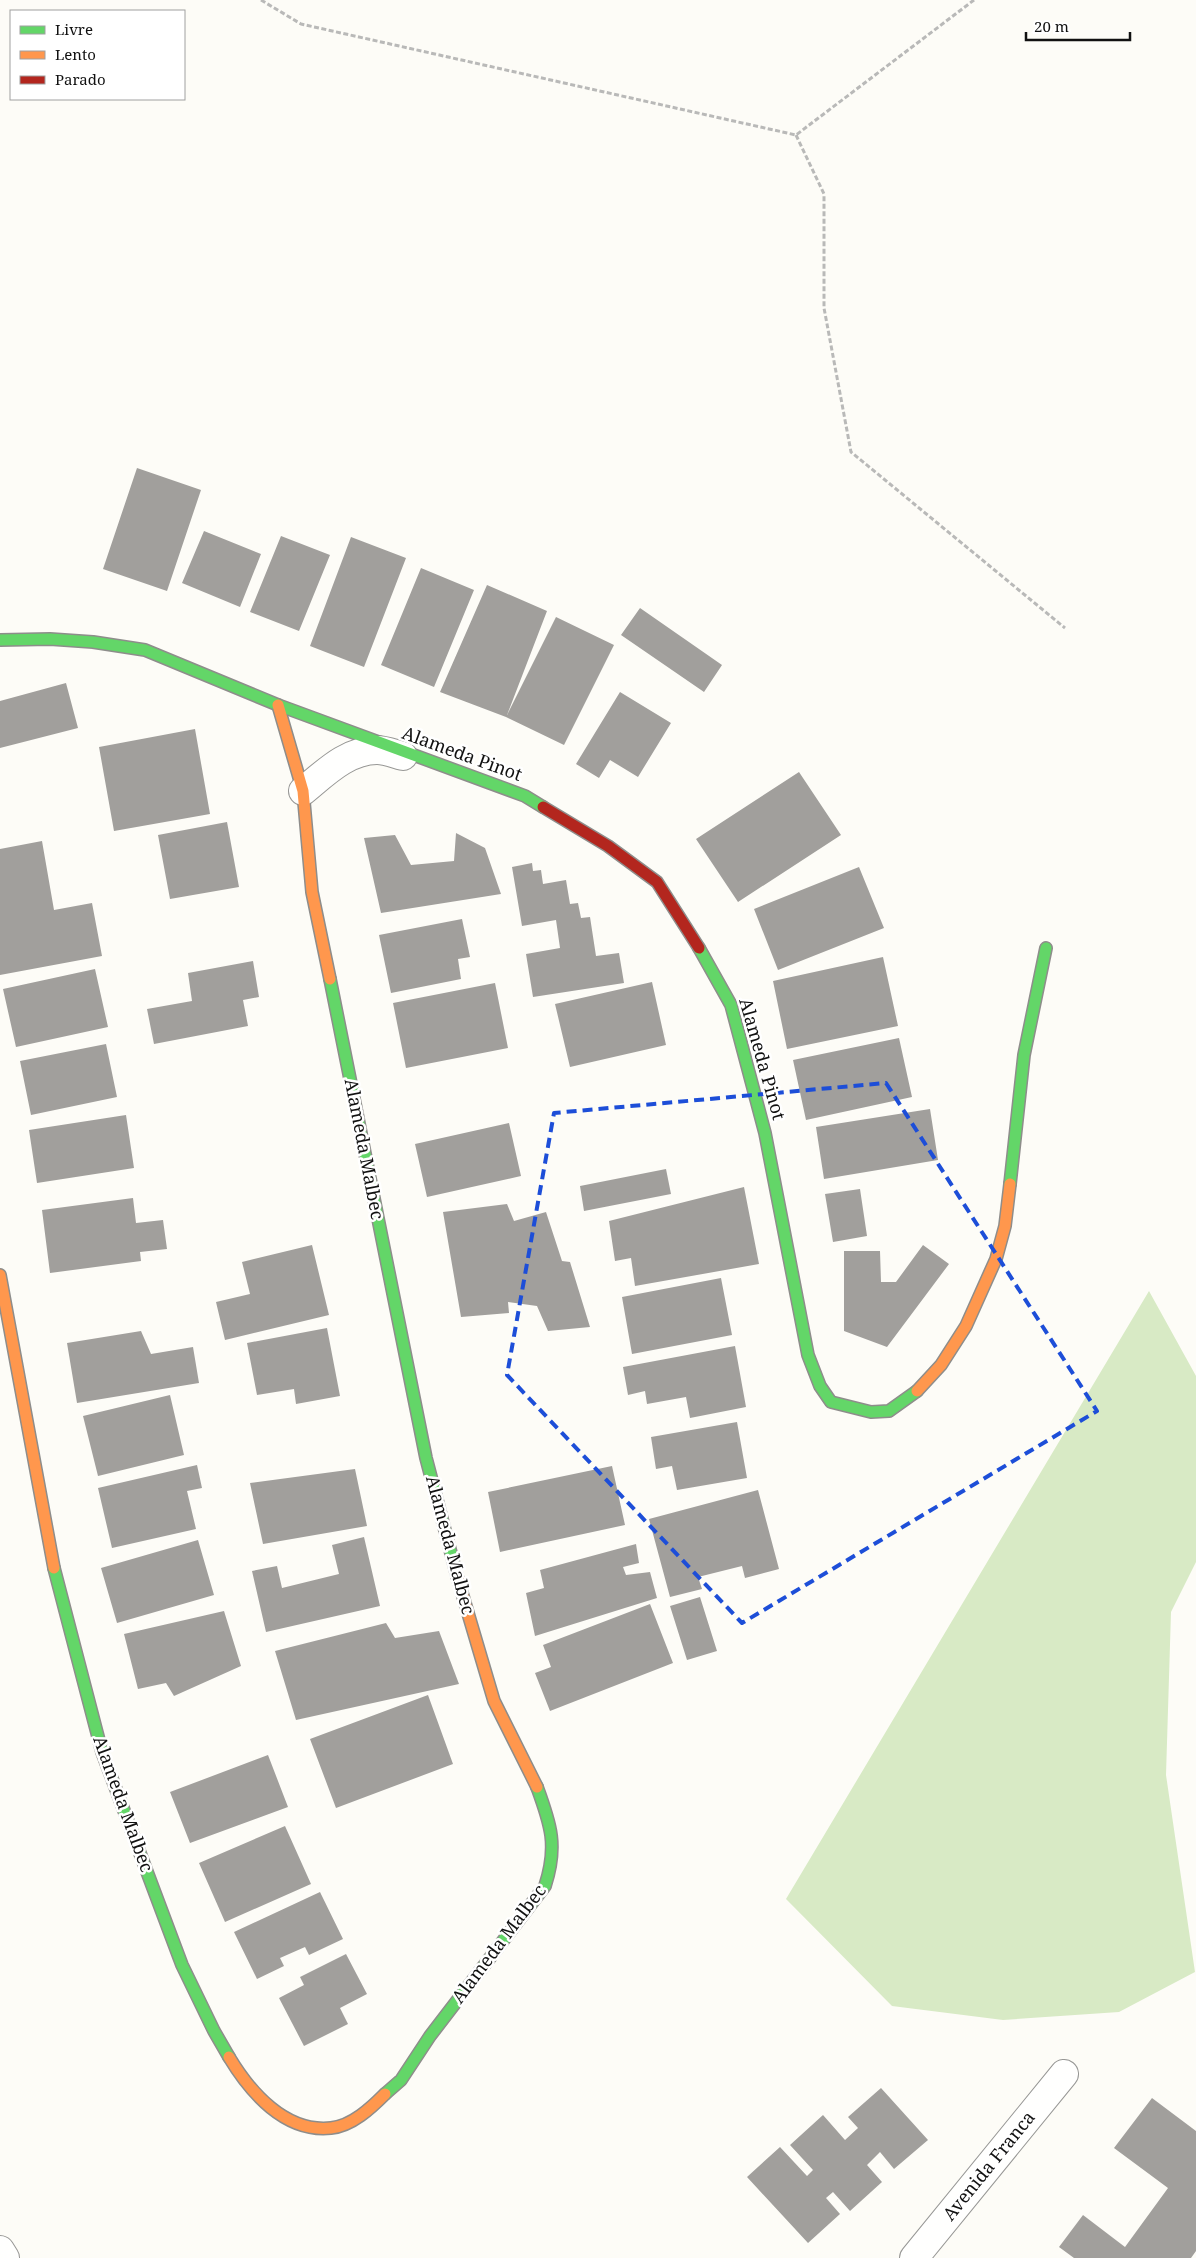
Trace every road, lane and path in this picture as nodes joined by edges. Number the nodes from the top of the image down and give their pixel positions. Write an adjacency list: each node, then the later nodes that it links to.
1 (261, 0): 3 (path)
2 (974, 0): 3 (path)
3 (796, 134): 4 (path)
4 (1065, 628)
5 (0, 640): 6 (street, Alameda Pinot)
6 (278, 705): 7 (street, Alameda Pinot); 8 (street, Alameda Malbec)
7 (439, 764): 8 (street); 9 (street, Alameda Pinot)
8 (303, 791): 10 (street, Alameda Malbec)
9 (1046, 948)
10 (0, 1275)
11 (1064, 2074): 14 (street, Avenida Franca)
12 (0, 2250): 13 (street)
13 (5, 2258)
14 (914, 2258)

